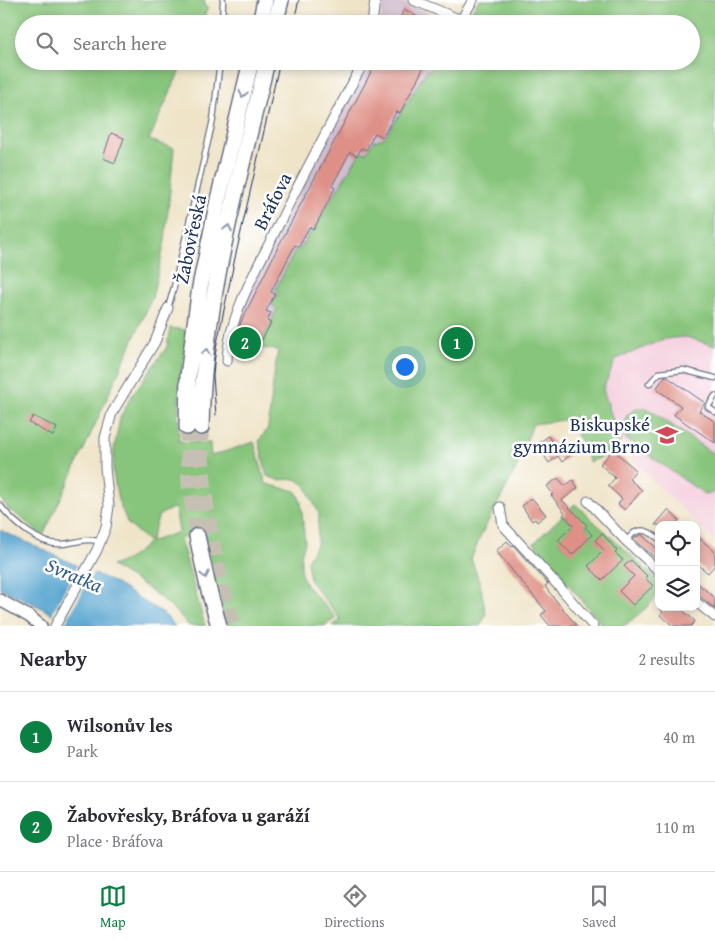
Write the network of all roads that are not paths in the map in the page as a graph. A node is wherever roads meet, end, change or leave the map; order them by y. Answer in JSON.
{"nodes":[{"id":1,"x":223,"y":0,"type":"edge"},
{"id":2,"x":265,"y":0,"type":"edge"},
{"id":3,"x":281,"y":0,"type":"edge"},
{"id":4,"x":375,"y":0,"type":"edge"},
{"id":5,"x":413,"y":0,"type":"edge"},
{"id":6,"x":474,"y":0,"type":"edge"},
{"id":7,"x":222,"y":15,"type":"edge"},
{"id":8,"x":262,"y":15,"type":"edge"},
{"id":9,"x":277,"y":15,"type":"edge"},
{"id":10,"x":373,"y":15,"type":"edge"},
{"id":11,"x":449,"y":15,"type":"edge"},
{"id":12,"x":464,"y":15,"type":"edge"},
{"id":13,"x":219,"y":70,"type":"edge"},
{"id":14,"x":249,"y":70,"type":"edge"},
{"id":15,"x":264,"y":70,"type":"edge"},
{"id":16,"x":359,"y":70,"type":"edge"},
{"id":17,"x":168,"y":308,"type":"joint"},
{"id":18,"x":227,"y":361,"type":"dead end"},
{"id":19,"x":715,"y":378,"type":"edge"},
{"id":20,"x":649,"y":384,"type":"dead end"},
{"id":21,"x":715,"y":396,"type":"edge"},
{"id":22,"x":715,"y":412,"type":"edge"},
{"id":23,"x":588,"y":501,"type":"dead end"},
{"id":24,"x":0,"y":505,"type":"edge"},
{"id":25,"x":500,"y":507,"type":"dead end"},
{"id":26,"x":196,"y":536,"type":"tunnel mouth"},
{"id":27,"x":655,"y":537,"type":"edge"},
{"id":28,"x":101,"y":542,"type":"junction"},
{"id":29,"x":626,"y":542,"type":"junction"},
{"id":30,"x":655,"y":567,"type":"edge"},
{"id":31,"x":0,"y":600,"type":"edge"},
{"id":32,"x":700,"y":605,"type":"edge"},
{"id":33,"x":715,"y":617,"type":"edge"},
{"id":34,"x":217,"y":620,"type":"edge"},
{"id":35,"x":57,"y":623,"type":"edge"},
{"id":36,"x":41,"y":626,"type":"edge"},
{"id":37,"x":593,"y":626,"type":"edge"}],
"edges":[{"from":1,"to":7,"type":"lane"},
{"from":2,"to":8,"type":"highway"},
{"from":3,"to":9,"type":"highway"},
{"from":4,"to":10,"type":"street"},
{"from":5,"to":11,"type":"street"},
{"from":6,"to":12,"type":"street"},
{"from":13,"to":17,"type":"lane"},
{"from":14,"to":15,"type":"highway","name":"Žabovřeská","one_way":true},
{"from":16,"to":18,"type":"street","name":"Bráfova"},
{"from":17,"to":28,"type":"street"},
{"from":19,"to":20,"type":"lane"},
{"from":21,"to":22,"type":"lane"},
{"from":23,"to":29,"type":"street"},
{"from":24,"to":28,"type":"lane"},
{"from":25,"to":37,"type":"street"},
{"from":26,"to":34,"type":"highway","one_way":true},
{"from":27,"to":29,"type":"lane"},
{"from":28,"to":35,"type":"street"},
{"from":29,"to":30,"type":"street"},
{"from":31,"to":36,"type":"street"},
{"from":32,"to":33,"type":"street"}]}
